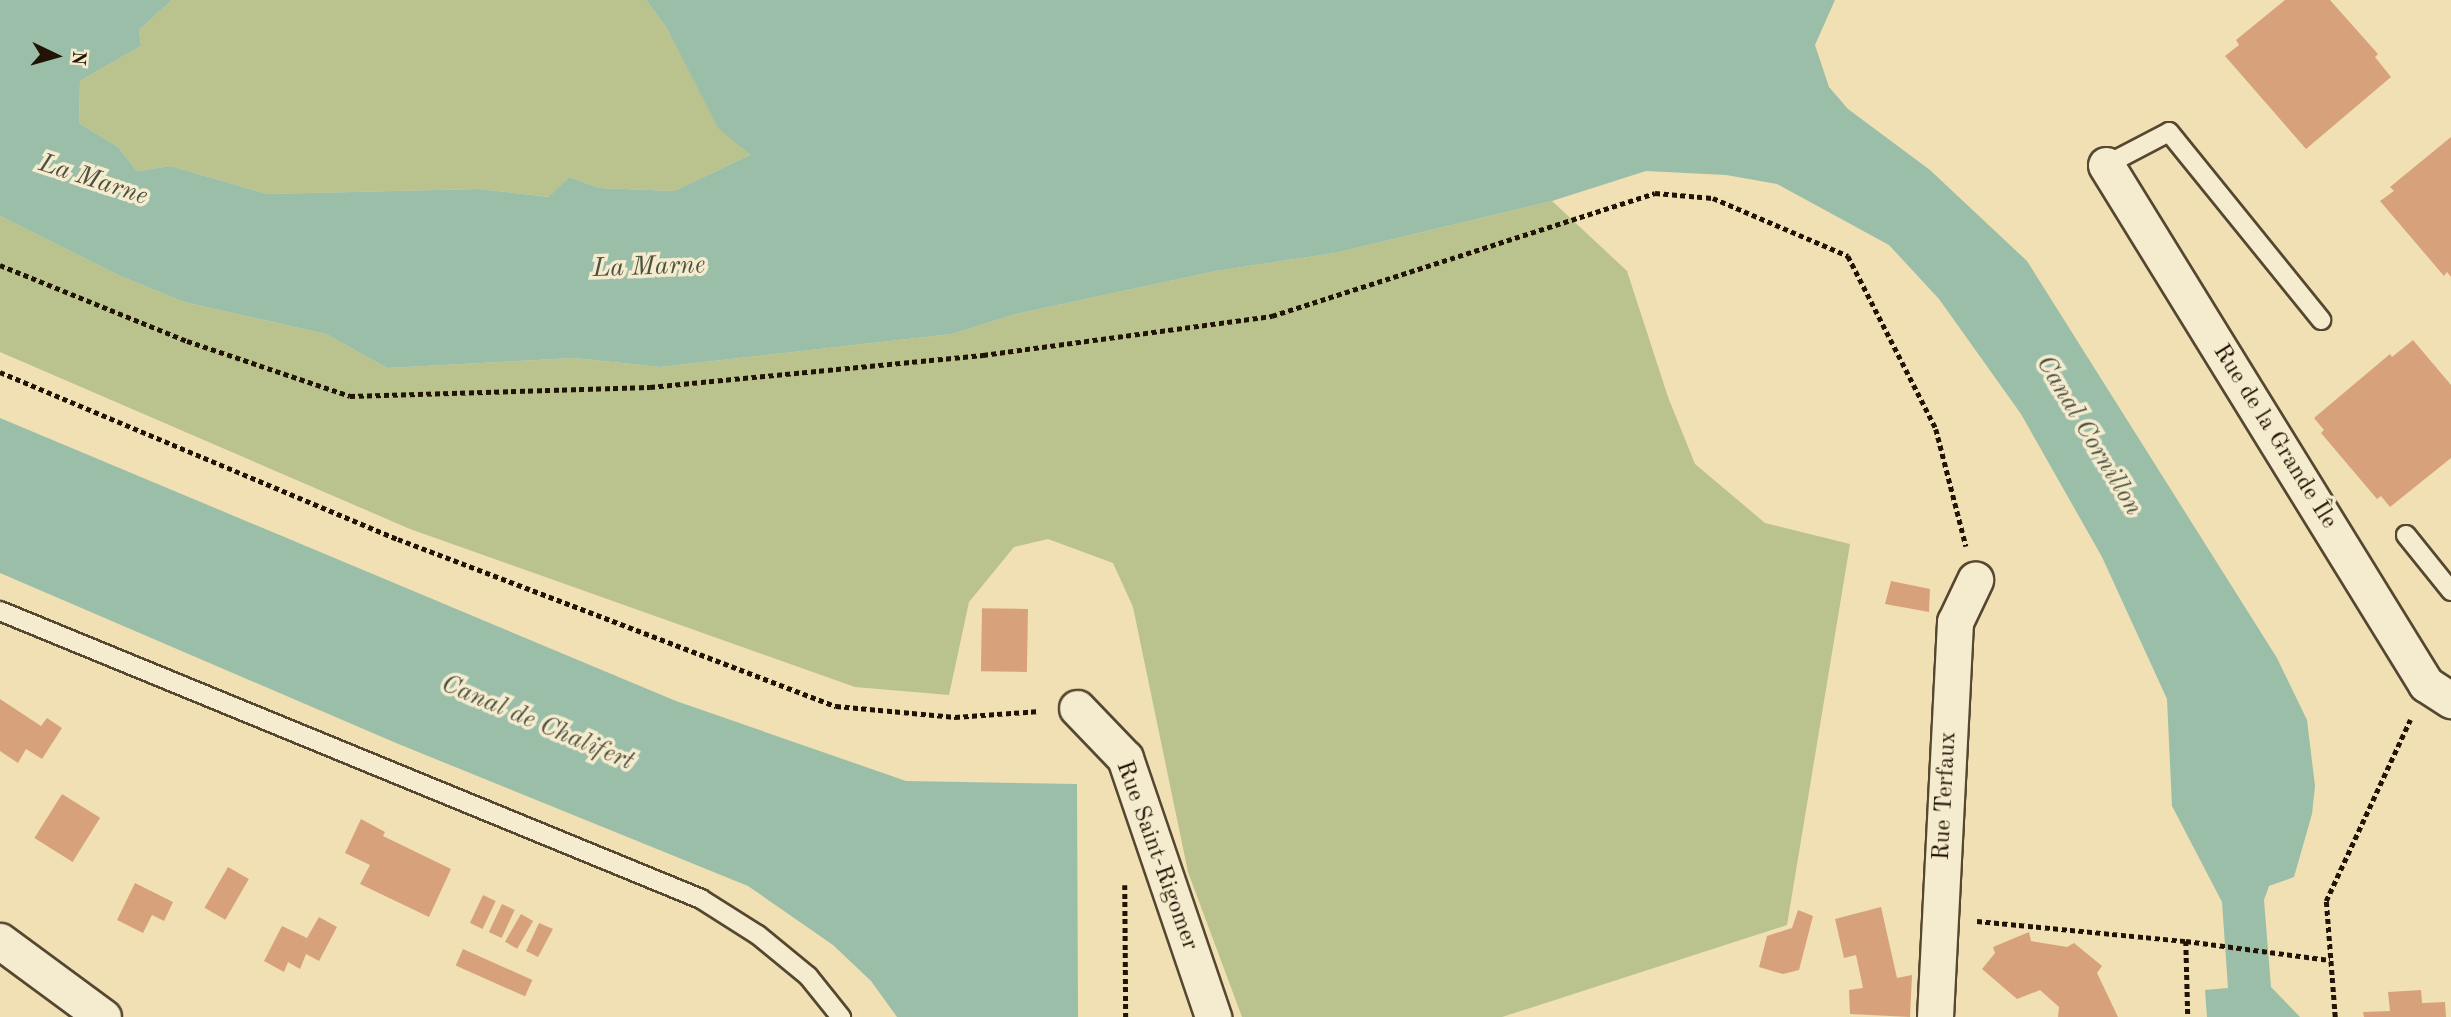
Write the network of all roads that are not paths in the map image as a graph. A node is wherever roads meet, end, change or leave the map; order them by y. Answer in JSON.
{"nodes":[{"id":1,"x":2106,"y":165,"type":"joint"},
{"id":2,"x":2321,"y":320,"type":"dead end"},
{"id":3,"x":2406,"y":535,"type":"dead end"},
{"id":4,"x":1975,"y":580,"type":"road end"},
{"id":5,"x":2451,"y":591,"type":"edge"},
{"id":6,"x":0,"y":611,"type":"edge"},
{"id":7,"x":2439,"y":692,"type":"edge"},
{"id":8,"x":1077,"y":708,"type":"road end"},
{"id":9,"x":0,"y":940,"type":"edge"},
{"id":10,"x":103,"y":1017,"type":"edge"},
{"id":11,"x":841,"y":1017,"type":"edge"},
{"id":12,"x":1213,"y":1017,"type":"edge"},
{"id":13,"x":1935,"y":1017,"type":"edge"}],
"edges":[{"from":1,"to":2,"type":"lane"},
{"from":1,"to":7,"type":"street","name":"Rue de la Grande Île"},
{"from":3,"to":5,"type":"lane"},
{"from":4,"to":13,"type":"street","name":"Rue Terfaux"},
{"from":6,"to":11,"type":"lane"},
{"from":8,"to":12,"type":"street","name":"Rue Saint-Rigomer"},
{"from":9,"to":10,"type":"street"}]}
